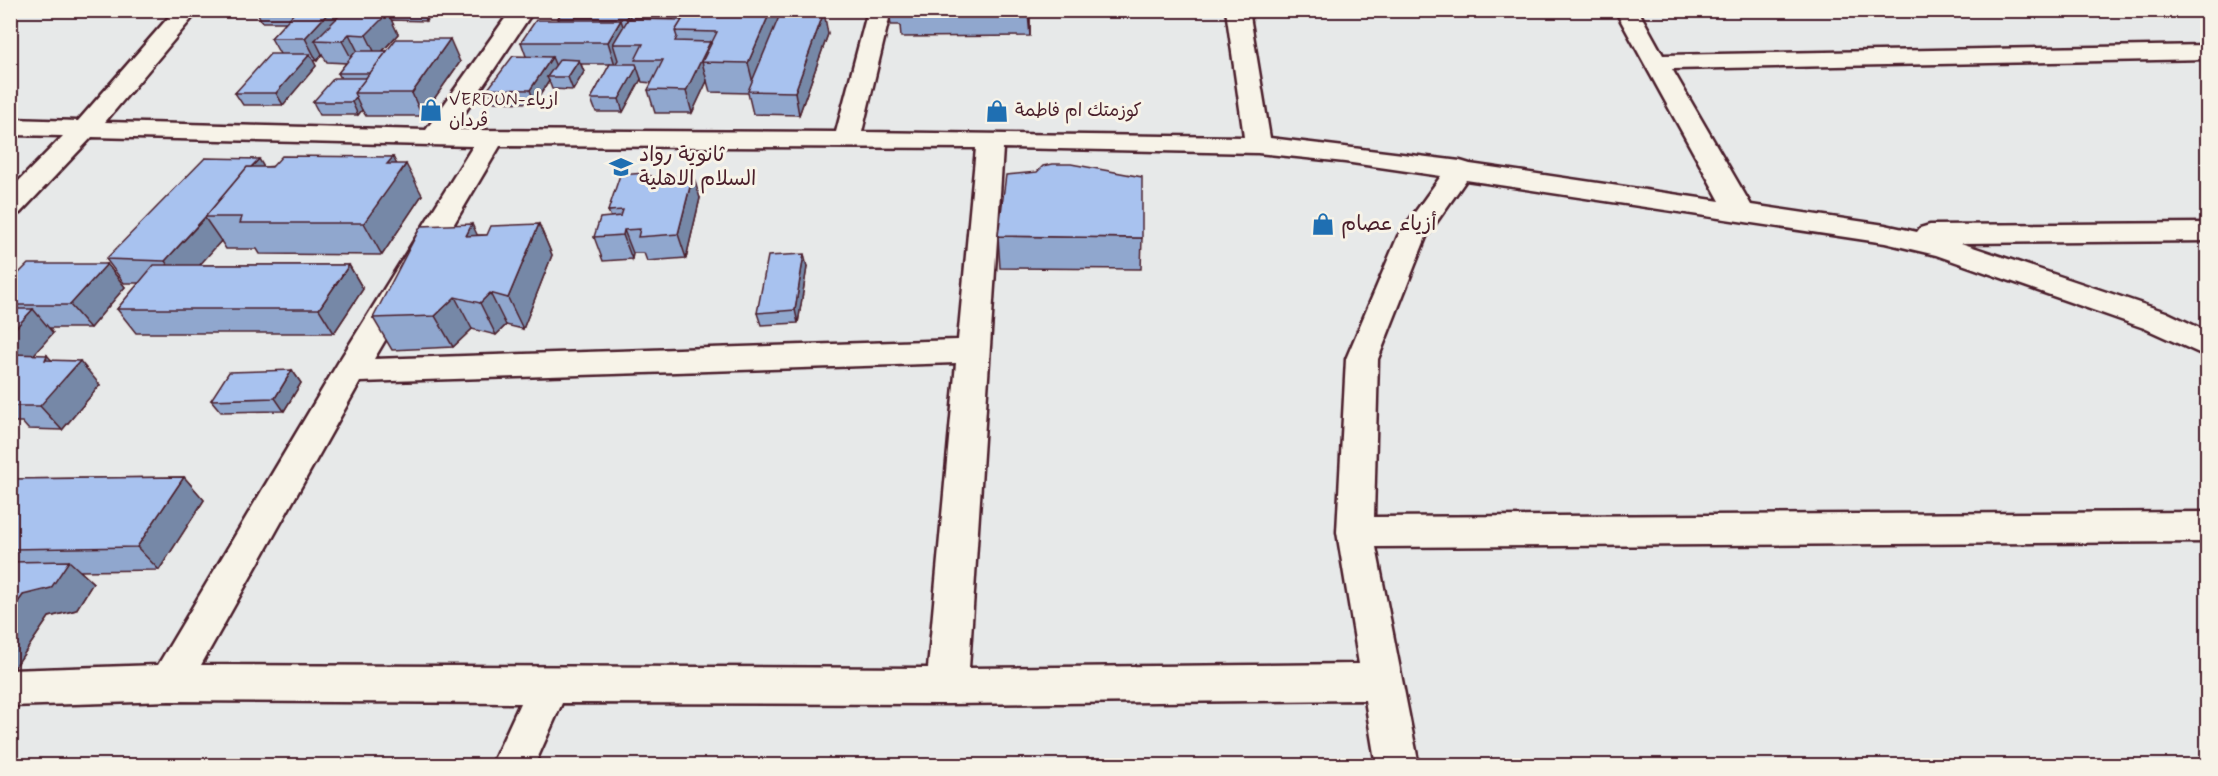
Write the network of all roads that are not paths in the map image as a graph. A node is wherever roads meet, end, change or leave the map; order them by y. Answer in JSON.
{"nodes":[{"id":1,"x":188,"y":10,"type":"edge"},
{"id":2,"x":523,"y":10,"type":"edge"},
{"id":3,"x":880,"y":10,"type":"edge"},
{"id":4,"x":1237,"y":10,"type":"edge"},
{"id":5,"x":1626,"y":10,"type":"edge"},
{"id":6,"x":2208,"y":52,"type":"edge"},
{"id":7,"x":1656,"y":62,"type":"junction"},
{"id":8,"x":10,"y":127,"type":"edge"},
{"id":9,"x":86,"y":128,"type":"junction"},
{"id":10,"x":492,"y":137,"type":"junction"},
{"id":11,"x":434,"y":138,"type":"junction"},
{"id":12,"x":990,"y":140,"type":"junction"},
{"id":13,"x":847,"y":141,"type":"junction"},
{"id":14,"x":1258,"y":145,"type":"junction"},
{"id":15,"x":1460,"y":170,"type":"junction"},
{"id":16,"x":10,"y":207,"type":"edge"},
{"id":17,"x":1742,"y":214,"type":"junction"},
{"id":18,"x":2208,"y":232,"type":"edge"},
{"id":19,"x":1885,"y":234,"type":"junction"},
{"id":20,"x":2208,"y":346,"type":"edge"},
{"id":21,"x":974,"y":351,"type":"junction"},
{"id":22,"x":350,"y":371,"type":"junction"},
{"id":23,"x":2208,"y":527,"type":"edge"},
{"id":24,"x":1356,"y":532,"type":"junction"},
{"id":25,"x":1382,"y":682,"type":"junction"},
{"id":26,"x":169,"y":683,"type":"junction"},
{"id":27,"x":549,"y":685,"type":"junction"},
{"id":28,"x":947,"y":686,"type":"junction"},
{"id":29,"x":10,"y":688,"type":"edge"},
{"id":30,"x":512,"y":765,"type":"edge"},
{"id":31,"x":1398,"y":765,"type":"edge"}],
"edges":[{"from":1,"to":9,"type":"street"},
{"from":2,"to":11,"type":"street"},
{"from":3,"to":13,"type":"street"},
{"from":4,"to":14,"type":"street"},
{"from":5,"to":7,"type":"street"},
{"from":6,"to":7,"type":"street"},
{"from":7,"to":17,"type":"street"},
{"from":8,"to":9,"type":"street"},
{"from":9,"to":11,"type":"street"},
{"from":9,"to":16,"type":"street"},
{"from":10,"to":11,"type":"street"},
{"from":10,"to":13,"type":"street"},
{"from":10,"to":22,"type":"street"},
{"from":12,"to":13,"type":"street"},
{"from":12,"to":14,"type":"street"},
{"from":12,"to":21,"type":"street"},
{"from":14,"to":15,"type":"street"},
{"from":15,"to":17,"type":"street"},
{"from":15,"to":24,"type":"street"},
{"from":17,"to":19,"type":"street"},
{"from":18,"to":19,"type":"street"},
{"from":19,"to":20,"type":"street"},
{"from":21,"to":22,"type":"street"},
{"from":21,"to":28,"type":"street"},
{"from":22,"to":26,"type":"street"},
{"from":23,"to":24,"type":"street"},
{"from":24,"to":25,"type":"street"},
{"from":25,"to":28,"type":"street"},
{"from":25,"to":31,"type":"street"},
{"from":26,"to":27,"type":"street"},
{"from":26,"to":29,"type":"street"},
{"from":27,"to":28,"type":"street"},
{"from":27,"to":30,"type":"street"}]}
